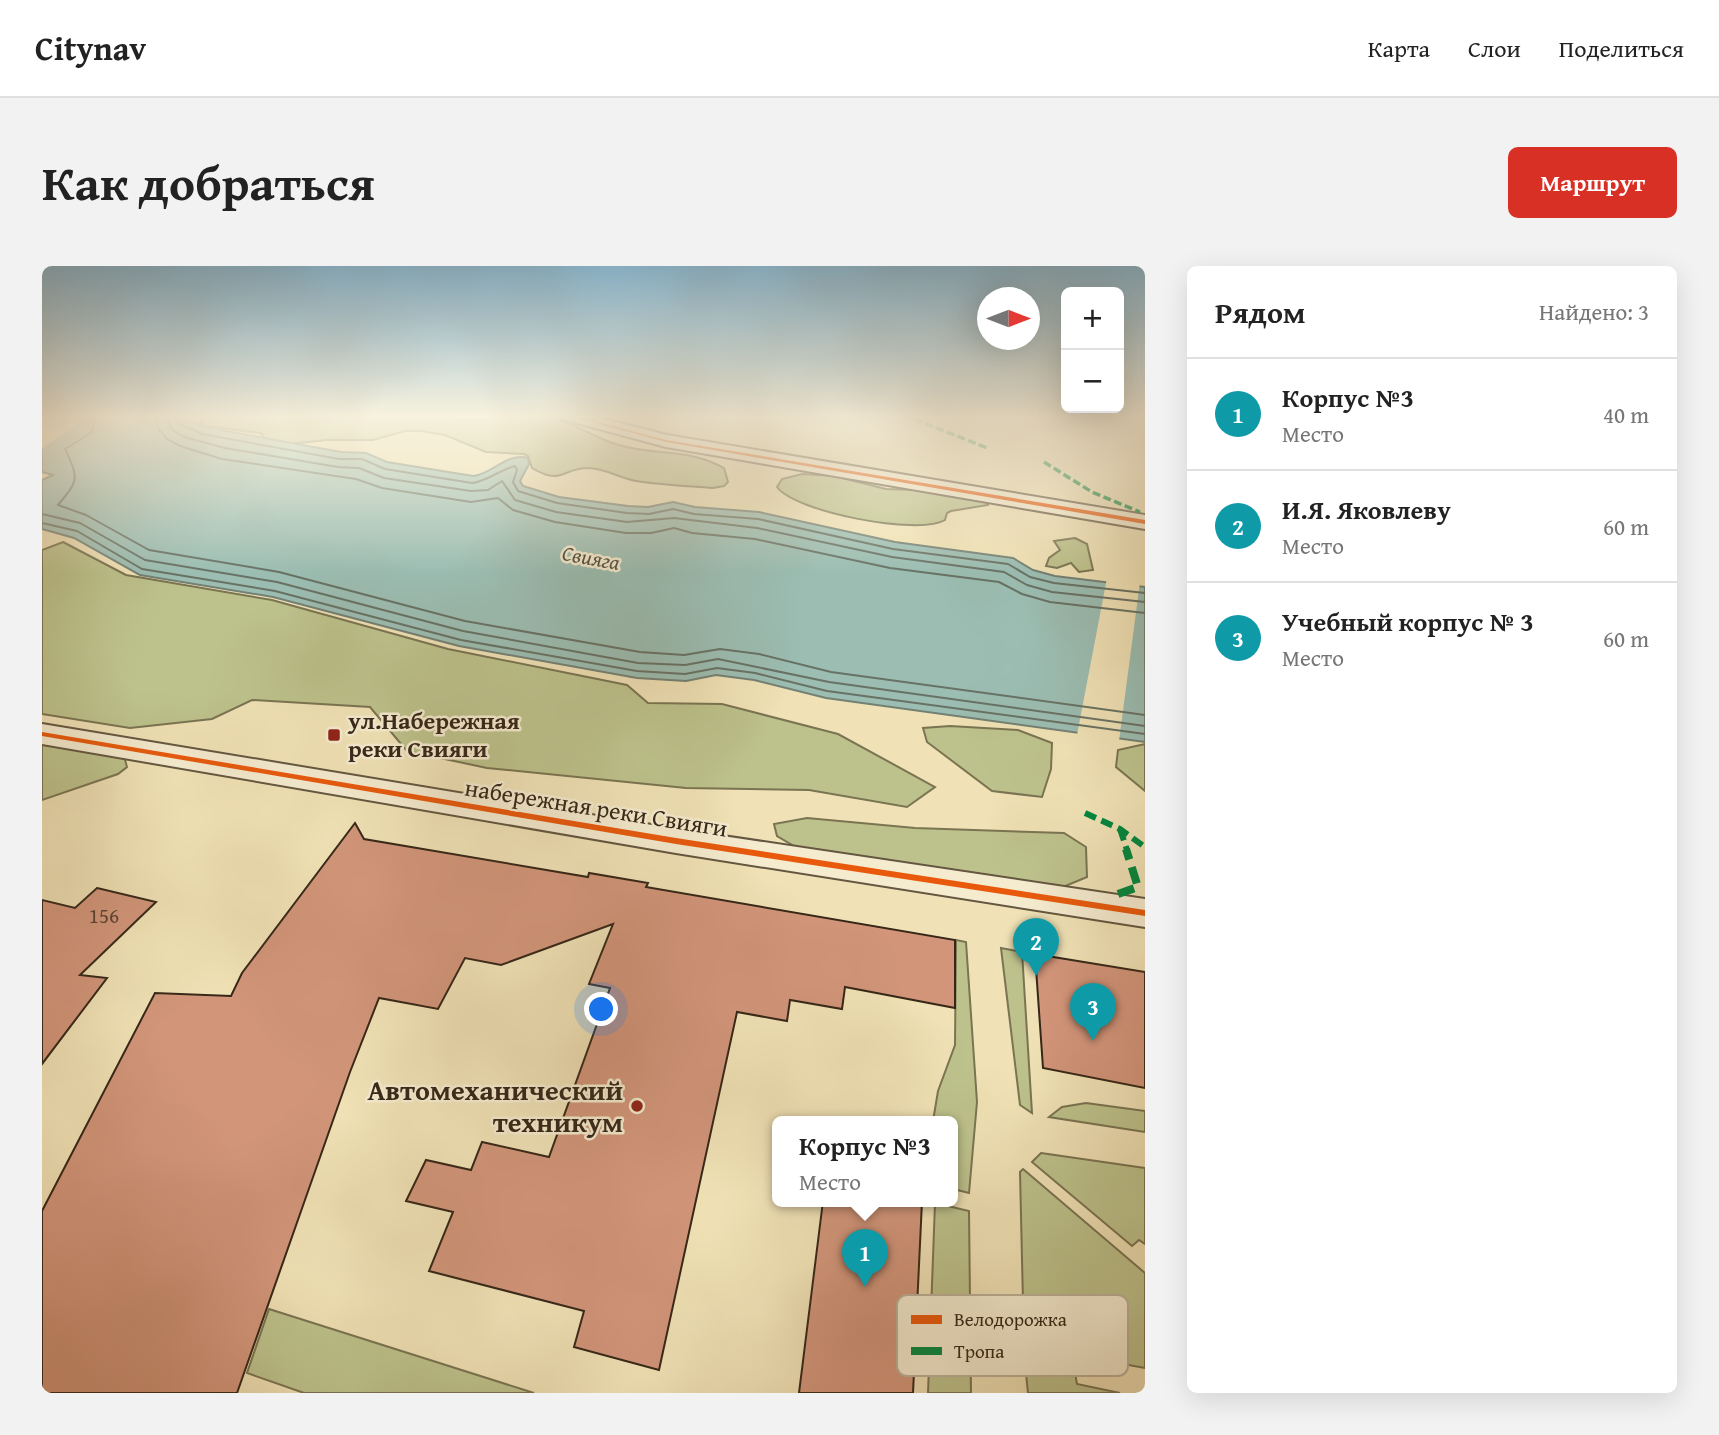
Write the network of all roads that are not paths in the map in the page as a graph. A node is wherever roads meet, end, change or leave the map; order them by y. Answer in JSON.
{"nodes":[{"id":1,"x":856,"y":468,"type":"edge"},
{"id":2,"x":1145,"y":522,"type":"edge"},
{"id":3,"x":42,"y":734,"type":"edge"},
{"id":4,"x":1145,"y":913,"type":"edge"}],
"edges":[{"from":1,"to":2,"type":"street"},
{"from":3,"to":4,"type":"street","name":"набережная реки Свияги"}]}
